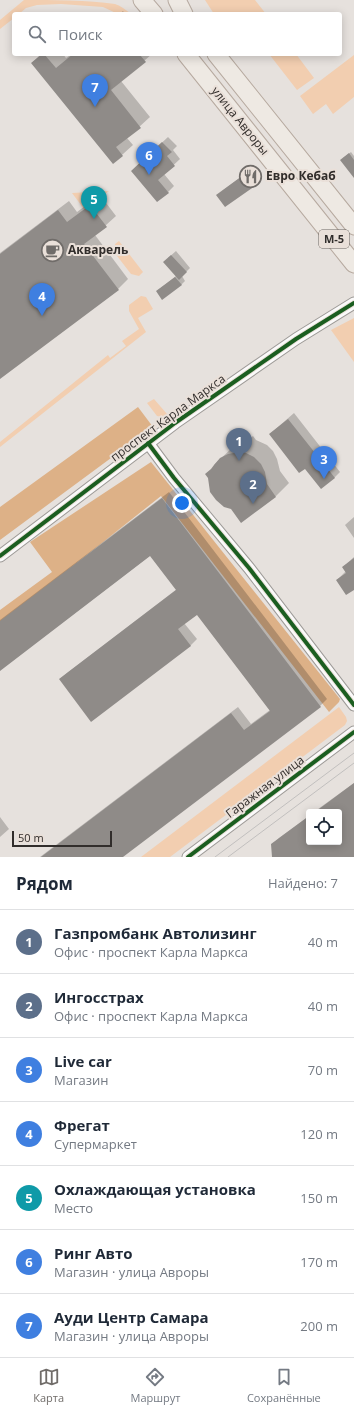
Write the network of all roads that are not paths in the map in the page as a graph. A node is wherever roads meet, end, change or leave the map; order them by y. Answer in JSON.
{"nodes":[{"id":1,"x":142,"y":0,"type":"edge"},
{"id":2,"x":177,"y":0,"type":"edge"},
{"id":3,"x":152,"y":12,"type":"edge"},
{"id":4,"x":183,"y":12,"type":"edge"},
{"id":5,"x":188,"y":56,"type":"edge"},
{"id":6,"x":218,"y":56,"type":"edge"},
{"id":7,"x":354,"y":226,"type":"edge"},
{"id":8,"x":354,"y":264,"type":"edge"},
{"id":9,"x":354,"y":303,"type":"edge"},
{"id":10,"x":148,"y":443,"type":"junction"},
{"id":11,"x":0,"y":556,"type":"edge"},
{"id":12,"x":354,"y":705,"type":"edge"},
{"id":13,"x":354,"y":732,"type":"edge"},
{"id":14,"x":188,"y":857,"type":"edge"}],
"edges":[{"from":1,"to":3,"type":"main road"},
{"from":2,"to":4,"type":"main road"},
{"from":5,"to":8,"type":"main road","name":"улица Авроры","number":"М-5"},
{"from":6,"to":7,"type":"main road","name":"улица Авроры","number":"М-5"},
{"from":9,"to":10,"type":"street","name":"проспект Карла Маркса"},
{"from":10,"to":11,"type":"street","name":"проспект Карла Маркса"},
{"from":10,"to":12,"type":"street"},
{"from":13,"to":14,"type":"street","name":"Гаражная улица"}]}
